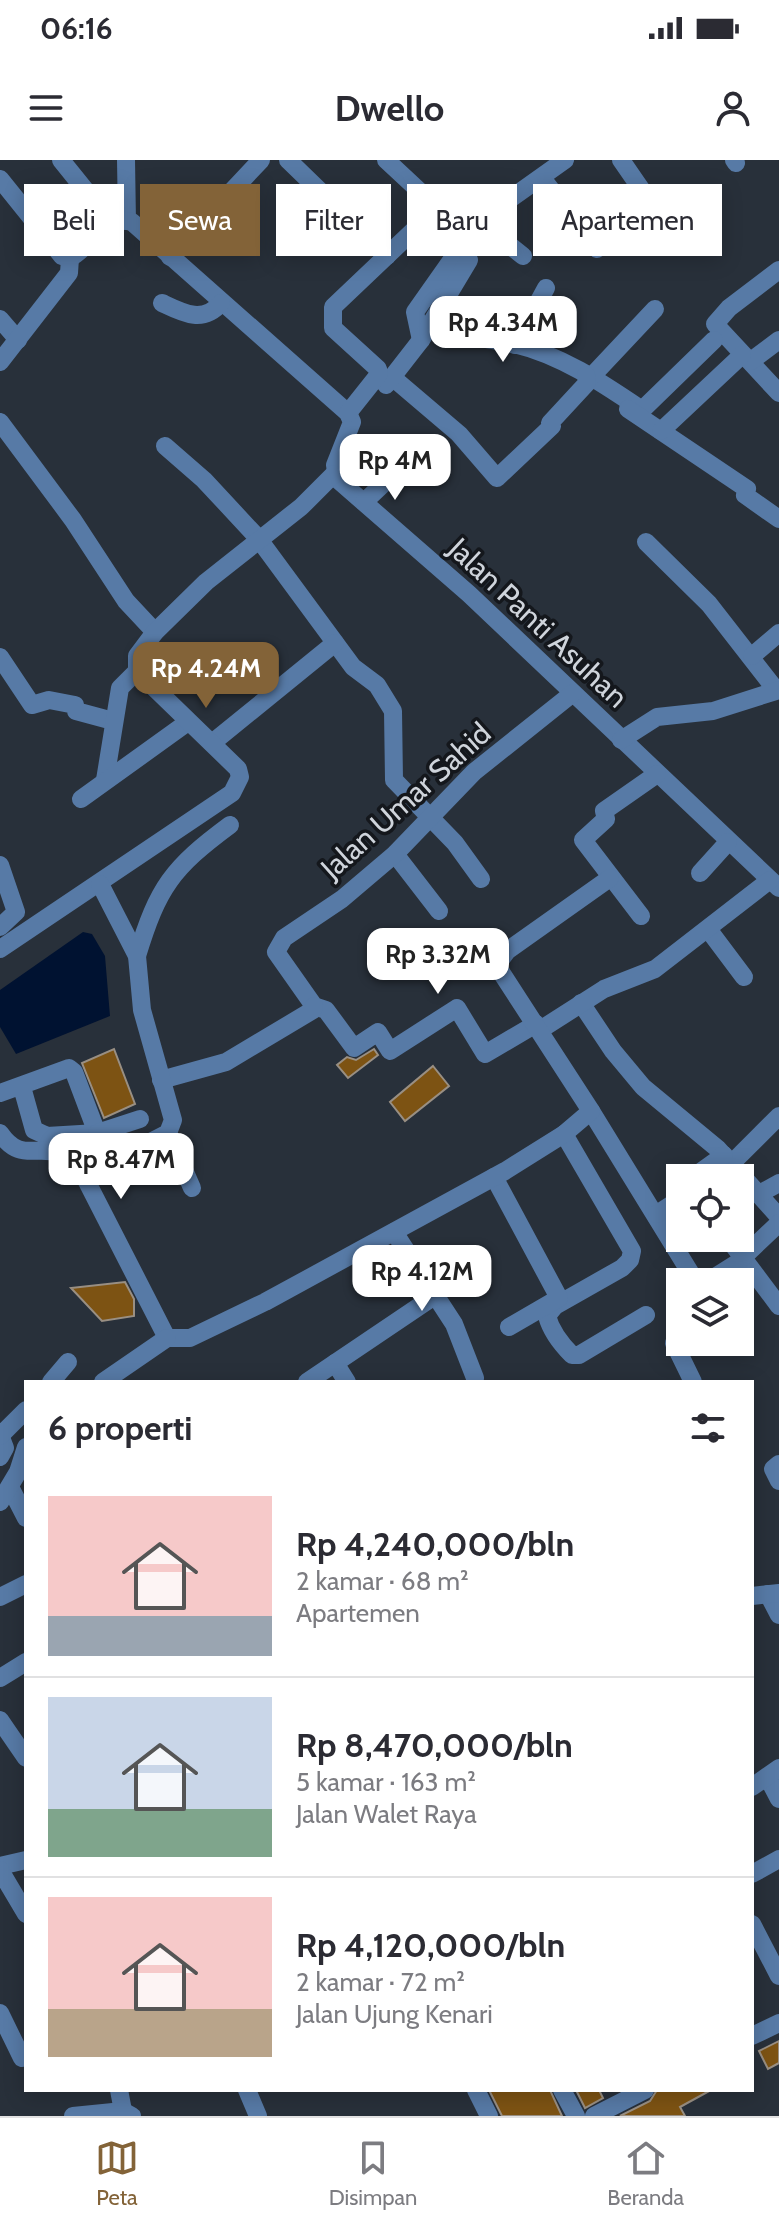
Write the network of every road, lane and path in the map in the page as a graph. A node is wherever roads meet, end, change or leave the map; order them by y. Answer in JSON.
{"nodes":[{"id":1,"x":61,"y":160,"type":"edge"},
{"id":2,"x":126,"y":160,"type":"edge"},
{"id":3,"x":261,"y":160,"type":"edge"},
{"id":4,"x":288,"y":160,"type":"edge"},
{"id":5,"x":386,"y":160,"type":"edge"},
{"id":6,"x":565,"y":160,"type":"edge"},
{"id":7,"x":621,"y":160,"type":"edge"},
{"id":8,"x":542,"y":178,"type":"junction"},
{"id":9,"x":0,"y":179,"type":"edge"},
{"id":10,"x":83,"y":184,"type":"edge"},
{"id":11,"x":123,"y":184,"type":"edge"},
{"id":12,"x":313,"y":184,"type":"edge"},
{"id":13,"x":547,"y":184,"type":"edge"},
{"id":14,"x":638,"y":184,"type":"edge"},
{"id":15,"x":517,"y":195,"type":"edge"},
{"id":16,"x":124,"y":225,"type":"edge"},
{"id":17,"x":517,"y":251,"type":"edge"},
{"id":18,"x":391,"y":252,"type":"edge"},
{"id":19,"x":73,"y":256,"type":"edge"},
{"id":20,"x":387,"y":256,"type":"edge"},
{"id":21,"x":454,"y":256,"type":"edge"},
{"id":22,"x":523,"y":256,"type":"dead end"},
{"id":23,"x":170,"y":257,"type":"junction"},
{"id":24,"x":70,"y":258,"type":"junction"},
{"id":25,"x":469,"y":260,"type":"dead end"},
{"id":26,"x":779,"y":270,"type":"edge"},
{"id":27,"x":546,"y":288,"type":"dead end"},
{"id":28,"x":162,"y":303,"type":"dead end"},
{"id":29,"x":221,"y":303,"type":"junction"},
{"id":30,"x":655,"y":309,"type":"dead end"},
{"id":31,"x":0,"y":319,"type":"edge"},
{"id":32,"x":424,"y":335,"type":"junction"},
{"id":33,"x":18,"y":340,"type":"junction"},
{"id":34,"x":714,"y":340,"type":"dead end"},
{"id":35,"x":779,"y":340,"type":"edge"},
{"id":36,"x":515,"y":345,"type":"junction"},
{"id":37,"x":746,"y":358,"type":"junction"},
{"id":38,"x":0,"y":362,"type":"edge"},
{"id":39,"x":392,"y":377,"type":"junction"},
{"id":40,"x":589,"y":377,"type":"junction"},
{"id":41,"x":779,"y":393,"type":"edge"},
{"id":42,"x":350,"y":418,"type":"junction"},
{"id":43,"x":0,"y":422,"type":"edge"},
{"id":44,"x":661,"y":431,"type":"junction"},
{"id":45,"x":165,"y":446,"type":"dead end"},
{"id":46,"x":398,"y":470,"type":"dead end"},
{"id":47,"x":334,"y":474,"type":"junction"},
{"id":48,"x":364,"y":502,"type":"junction"},
{"id":49,"x":779,"y":519,"type":"edge"},
{"id":50,"x":258,"y":538,"type":"junction"},
{"id":51,"x":646,"y":542,"type":"dead end"},
{"id":52,"x":155,"y":632,"type":"junction"},
{"id":53,"x":779,"y":633,"type":"edge"},
{"id":54,"x":335,"y":643,"type":"junction"},
{"id":55,"x":752,"y":656,"type":"junction"},
{"id":56,"x":0,"y":657,"type":"edge"},
{"id":57,"x":137,"y":671,"type":"junction"},
{"id":58,"x":778,"y":690,"type":"edge"},
{"id":59,"x":573,"y":693,"type":"junction"},
{"id":60,"x":113,"y":721,"type":"junction"},
{"id":61,"x":188,"y":722,"type":"junction"},
{"id":62,"x":621,"y":740,"type":"junction"},
{"id":63,"x":212,"y":743,"type":"junction"},
{"id":64,"x":657,"y":774,"type":"junction"},
{"id":65,"x":105,"y":780,"type":"junction"},
{"id":66,"x":81,"y":799,"type":"dead end"},
{"id":67,"x":429,"y":818,"type":"junction"},
{"id":68,"x":230,"y":825,"type":"dead end"},
{"id":69,"x":728,"y":842,"type":"junction"},
{"id":70,"x":395,"y":854,"type":"junction"},
{"id":71,"x":0,"y":865,"type":"edge"},
{"id":72,"x":700,"y":873,"type":"dead end"},
{"id":73,"x":610,"y":878,"type":"junction"},
{"id":74,"x":481,"y":879,"type":"dead end"},
{"id":75,"x":100,"y":884,"type":"junction"},
{"id":76,"x":774,"y":884,"type":"edge"},
{"id":77,"x":439,"y":911,"type":"dead end"},
{"id":78,"x":641,"y":916,"type":"dead end"},
{"id":79,"x":0,"y":927,"type":"edge"},
{"id":80,"x":708,"y":929,"type":"junction"},
{"id":81,"x":0,"y":949,"type":"edge"},
{"id":82,"x":137,"y":956,"type":"junction"},
{"id":83,"x":744,"y":977,"type":"dead end"},
{"id":84,"x":581,"y":1003,"type":"junction"},
{"id":85,"x":314,"y":1006,"type":"junction"},
{"id":86,"x":538,"y":1027,"type":"junction"},
{"id":87,"x":161,"y":1080,"type":"junction"},
{"id":88,"x":22,"y":1087,"type":"junction"},
{"id":89,"x":0,"y":1093,"type":"edge"},
{"id":90,"x":591,"y":1111,"type":"junction"},
{"id":91,"x":779,"y":1116,"type":"edge"},
{"id":92,"x":140,"y":1119,"type":"dead end"},
{"id":93,"x":0,"y":1133,"type":"edge"},
{"id":94,"x":97,"y":1133,"type":"junction"},
{"id":95,"x":168,"y":1133,"type":"junction"},
{"id":96,"x":564,"y":1134,"type":"junction"},
{"id":97,"x":57,"y":1144,"type":"junction"},
{"id":98,"x":728,"y":1159,"type":"junction"},
{"id":99,"x":719,"y":1164,"type":"edge"},
{"id":100,"x":499,"y":1174,"type":"junction"},
{"id":101,"x":84,"y":1176,"type":"junction"},
{"id":102,"x":779,"y":1183,"type":"edge"},
{"id":103,"x":192,"y":1188,"type":"dead end"},
{"id":104,"x":761,"y":1193,"type":"junction"},
{"id":105,"x":666,"y":1208,"type":"edge"},
{"id":106,"x":657,"y":1214,"type":"junction"},
{"id":107,"x":779,"y":1220,"type":"edge"},
{"id":108,"x":394,"y":1232,"type":"junction"},
{"id":109,"x":739,"y":1252,"type":"edge"},
{"id":110,"x":742,"y":1256,"type":"junction"},
{"id":111,"x":688,"y":1268,"type":"edge"},
{"id":112,"x":726,"y":1268,"type":"edge"},
{"id":113,"x":436,"y":1295,"type":"junction"},
{"id":114,"x":573,"y":1295,"type":"junction"},
{"id":115,"x":779,"y":1306,"type":"edge"},
{"id":116,"x":646,"y":1315,"type":"dead end"},
{"id":117,"x":509,"y":1327,"type":"dead end"},
{"id":118,"x":167,"y":1338,"type":"junction"},
{"id":119,"x":680,"y":1356,"type":"edge"},
{"id":120,"x":68,"y":1362,"type":"dead end"},
{"id":121,"x":335,"y":1363,"type":"junction"},
{"id":122,"x":475,"y":1378,"type":"dead end"},
{"id":123,"x":115,"y":1379,"type":"edge"},
{"id":124,"x":53,"y":1380,"type":"edge"},
{"id":125,"x":310,"y":1380,"type":"edge"},
{"id":126,"x":346,"y":1380,"type":"edge"},
{"id":127,"x":692,"y":1380,"type":"edge"},
{"id":128,"x":24,"y":1415,"type":"edge"},
{"id":129,"x":10,"y":1447,"type":"edge"},
{"id":130,"x":779,"y":1464,"type":"edge"},
{"id":131,"x":779,"y":1481,"type":"edge"},
{"id":132,"x":5,"y":1495,"type":"edge"},
{"id":133,"x":24,"y":1516,"type":"edge"},
{"id":134,"x":24,"y":1585,"type":"edge"},
{"id":135,"x":766,"y":1594,"type":"edge"},
{"id":136,"x":0,"y":1597,"type":"edge"},
{"id":137,"x":779,"y":1615,"type":"edge"},
{"id":138,"x":24,"y":1663,"type":"edge"},
{"id":139,"x":0,"y":1678,"type":"edge"},
{"id":140,"x":0,"y":1720,"type":"edge"},
{"id":141,"x":24,"y":1755,"type":"edge"},
{"id":142,"x":766,"y":1778,"type":"edge"},
{"id":143,"x":779,"y":1799,"type":"edge"},
{"id":144,"x":779,"y":1859,"type":"edge"},
{"id":145,"x":24,"y":1861,"type":"edge"},
{"id":146,"x":0,"y":1868,"type":"edge"},
{"id":147,"x":754,"y":1873,"type":"edge"},
{"id":148,"x":24,"y":1910,"type":"edge"},
{"id":149,"x":754,"y":1928,"type":"edge"},
{"id":150,"x":779,"y":1976,"type":"edge"},
{"id":151,"x":0,"y":2013,"type":"edge"},
{"id":152,"x":779,"y":2023,"type":"edge"},
{"id":153,"x":754,"y":2035,"type":"edge"},
{"id":154,"x":22,"y":2058,"type":"dead end"},
{"id":155,"x":120,"y":2092,"type":"edge"},
{"id":156,"x":248,"y":2092,"type":"edge"},
{"id":157,"x":477,"y":2092,"type":"edge"},
{"id":158,"x":563,"y":2092,"type":"edge"},
{"id":159,"x":641,"y":2092,"type":"edge"},
{"id":160,"x":127,"y":2114,"type":"edge"},
{"id":161,"x":597,"y":2115,"type":"edge"},
{"id":162,"x":73,"y":2116,"type":"edge"},
{"id":163,"x":258,"y":2116,"type":"edge"},
{"id":164,"x":489,"y":2116,"type":"edge"},
{"id":165,"x":576,"y":2116,"type":"edge"}],
"edges":[{"from":1,"to":10,"type":"street"},
{"from":2,"to":11,"type":"street"},
{"from":3,"to":23,"type":"street"},
{"from":4,"to":12,"type":"street"},
{"from":5,"to":18,"type":"street"},
{"from":6,"to":8,"type":"street"},
{"from":7,"to":14,"type":"street"},
{"from":8,"to":13,"type":"street"},
{"from":8,"to":15,"type":"street"},
{"from":9,"to":24,"type":"street"},
{"from":16,"to":23,"type":"street"},
{"from":17,"to":22,"type":"street"},
{"from":19,"to":24,"type":"street"},
{"from":20,"to":42,"type":"street"},
{"from":21,"to":32,"type":"street"},
{"from":23,"to":29,"type":"street"},
{"from":24,"to":33,"type":"street"},
{"from":25,"to":32,"type":"street"},
{"from":26,"to":37,"type":"street"},
{"from":27,"to":36,"type":"street"},
{"from":28,"to":29,"type":"street"},
{"from":29,"to":42,"type":"street"},
{"from":30,"to":40,"type":"street"},
{"from":31,"to":33,"type":"street"},
{"from":32,"to":36,"type":"street"},
{"from":32,"to":39,"type":"street"},
{"from":33,"to":38,"type":"street"},
{"from":34,"to":40,"type":"street"},
{"from":35,"to":37,"type":"street"},
{"from":36,"to":40,"type":"street"},
{"from":37,"to":41,"type":"street"},
{"from":37,"to":44,"type":"street"},
{"from":39,"to":40,"type":"street"},
{"from":39,"to":42,"type":"street"},
{"from":40,"to":44,"type":"street"},
{"from":42,"to":47,"type":"street"},
{"from":43,"to":52,"type":"street"},
{"from":44,"to":49,"type":"street"},
{"from":45,"to":50,"type":"street"},
{"from":46,"to":48,"type":"street"},
{"from":47,"to":48,"type":"street","name":"Jalan Panti Asuhan"},
{"from":47,"to":50,"type":"street"},
{"from":48,"to":59,"type":"street","name":"Jalan Panti Asuhan"},
{"from":50,"to":52,"type":"street"},
{"from":50,"to":54,"type":"street"},
{"from":51,"to":55,"type":"street"},
{"from":52,"to":57,"type":"street"},
{"from":53,"to":55,"type":"street"},
{"from":54,"to":63,"type":"street"},
{"from":54,"to":67,"type":"street"},
{"from":55,"to":58,"type":"street"},
{"from":56,"to":60,"type":"street"},
{"from":57,"to":60,"type":"street"},
{"from":57,"to":61,"type":"street"},
{"from":58,"to":62,"type":"street"},
{"from":59,"to":62,"type":"street","name":"Jalan Panti Asuhan"},
{"from":59,"to":67,"type":"street","name":"Jalan Umar Sahid"},
{"from":60,"to":65,"type":"street"},
{"from":61,"to":63,"type":"street"},
{"from":61,"to":65,"type":"street"},
{"from":62,"to":64,"type":"street","name":"Jalan Panti Asuhan"},
{"from":63,"to":75,"type":"street"},
{"from":64,"to":69,"type":"street","name":"Jalan Panti Asuhan"},
{"from":64,"to":73,"type":"street"},
{"from":65,"to":66,"type":"street"},
{"from":67,"to":70,"type":"street","name":"Jalan Umar Sahid"},
{"from":67,"to":74,"type":"street"},
{"from":68,"to":82,"type":"street"},
{"from":69,"to":72,"type":"street"},
{"from":69,"to":76,"type":"street","name":"Jalan Panti Asuhan"},
{"from":70,"to":77,"type":"street"},
{"from":70,"to":85,"type":"street","name":"Jalan Umar Sahid"},
{"from":71,"to":79,"type":"street"},
{"from":73,"to":78,"type":"street"},
{"from":73,"to":86,"type":"street"},
{"from":75,"to":81,"type":"street"},
{"from":75,"to":82,"type":"street"},
{"from":76,"to":80,"type":"street"},
{"from":80,"to":83,"type":"street"},
{"from":80,"to":84,"type":"street"},
{"from":82,"to":87,"type":"street"},
{"from":84,"to":86,"type":"street"},
{"from":84,"to":98,"type":"street"},
{"from":85,"to":86,"type":"street"},
{"from":85,"to":87,"type":"street"},
{"from":86,"to":90,"type":"street"},
{"from":87,"to":95,"type":"street"},
{"from":88,"to":89,"type":"street"},
{"from":88,"to":94,"type":"street"},
{"from":88,"to":97,"type":"street"},
{"from":90,"to":96,"type":"street"},
{"from":90,"to":106,"type":"street"},
{"from":91,"to":98,"type":"street"},
{"from":92,"to":94,"type":"street"},
{"from":93,"to":97,"type":"street"},
{"from":94,"to":97,"type":"street"},
{"from":95,"to":101,"type":"street"},
{"from":95,"to":103,"type":"street"},
{"from":96,"to":100,"type":"street"},
{"from":96,"to":114,"type":"street"},
{"from":97,"to":101,"type":"street"},
{"from":98,"to":99,"type":"street"},
{"from":98,"to":104,"type":"street"},
{"from":100,"to":108,"type":"street"},
{"from":100,"to":114,"type":"street"},
{"from":100,"to":117,"type":"street"},
{"from":101,"to":118,"type":"street"},
{"from":102,"to":104,"type":"street"},
{"from":104,"to":107,"type":"street"},
{"from":105,"to":106,"type":"street"},
{"from":106,"to":111,"type":"street"},
{"from":107,"to":110,"type":"street"},
{"from":108,"to":113,"type":"street"},
{"from":108,"to":118,"type":"street"},
{"from":109,"to":110,"type":"street"},
{"from":110,"to":112,"type":"street"},
{"from":110,"to":115,"type":"street"},
{"from":113,"to":121,"type":"street"},
{"from":113,"to":122,"type":"street"},
{"from":114,"to":116,"type":"street"},
{"from":118,"to":123,"type":"street"},
{"from":119,"to":127,"type":"street"},
{"from":120,"to":124,"type":"street"},
{"from":121,"to":125,"type":"street"},
{"from":121,"to":126,"type":"street"},
{"from":128,"to":129,"type":"street"},
{"from":129,"to":132,"type":"street"},
{"from":130,"to":131,"type":"street"},
{"from":132,"to":133,"type":"street"},
{"from":134,"to":136,"type":"street"},
{"from":135,"to":137,"type":"street"},
{"from":138,"to":139,"type":"street"},
{"from":140,"to":141,"type":"street"},
{"from":142,"to":143,"type":"street"},
{"from":144,"to":147,"type":"street"},
{"from":145,"to":146,"type":"street"},
{"from":146,"to":148,"type":"street"},
{"from":149,"to":150,"type":"street"},
{"from":151,"to":154,"type":"street"},
{"from":152,"to":153,"type":"street"},
{"from":155,"to":160,"type":"street"},
{"from":156,"to":163,"type":"street"},
{"from":157,"to":164,"type":"street"},
{"from":158,"to":165,"type":"street"},
{"from":159,"to":161,"type":"street"},
{"from":160,"to":162,"type":"street"}]}
